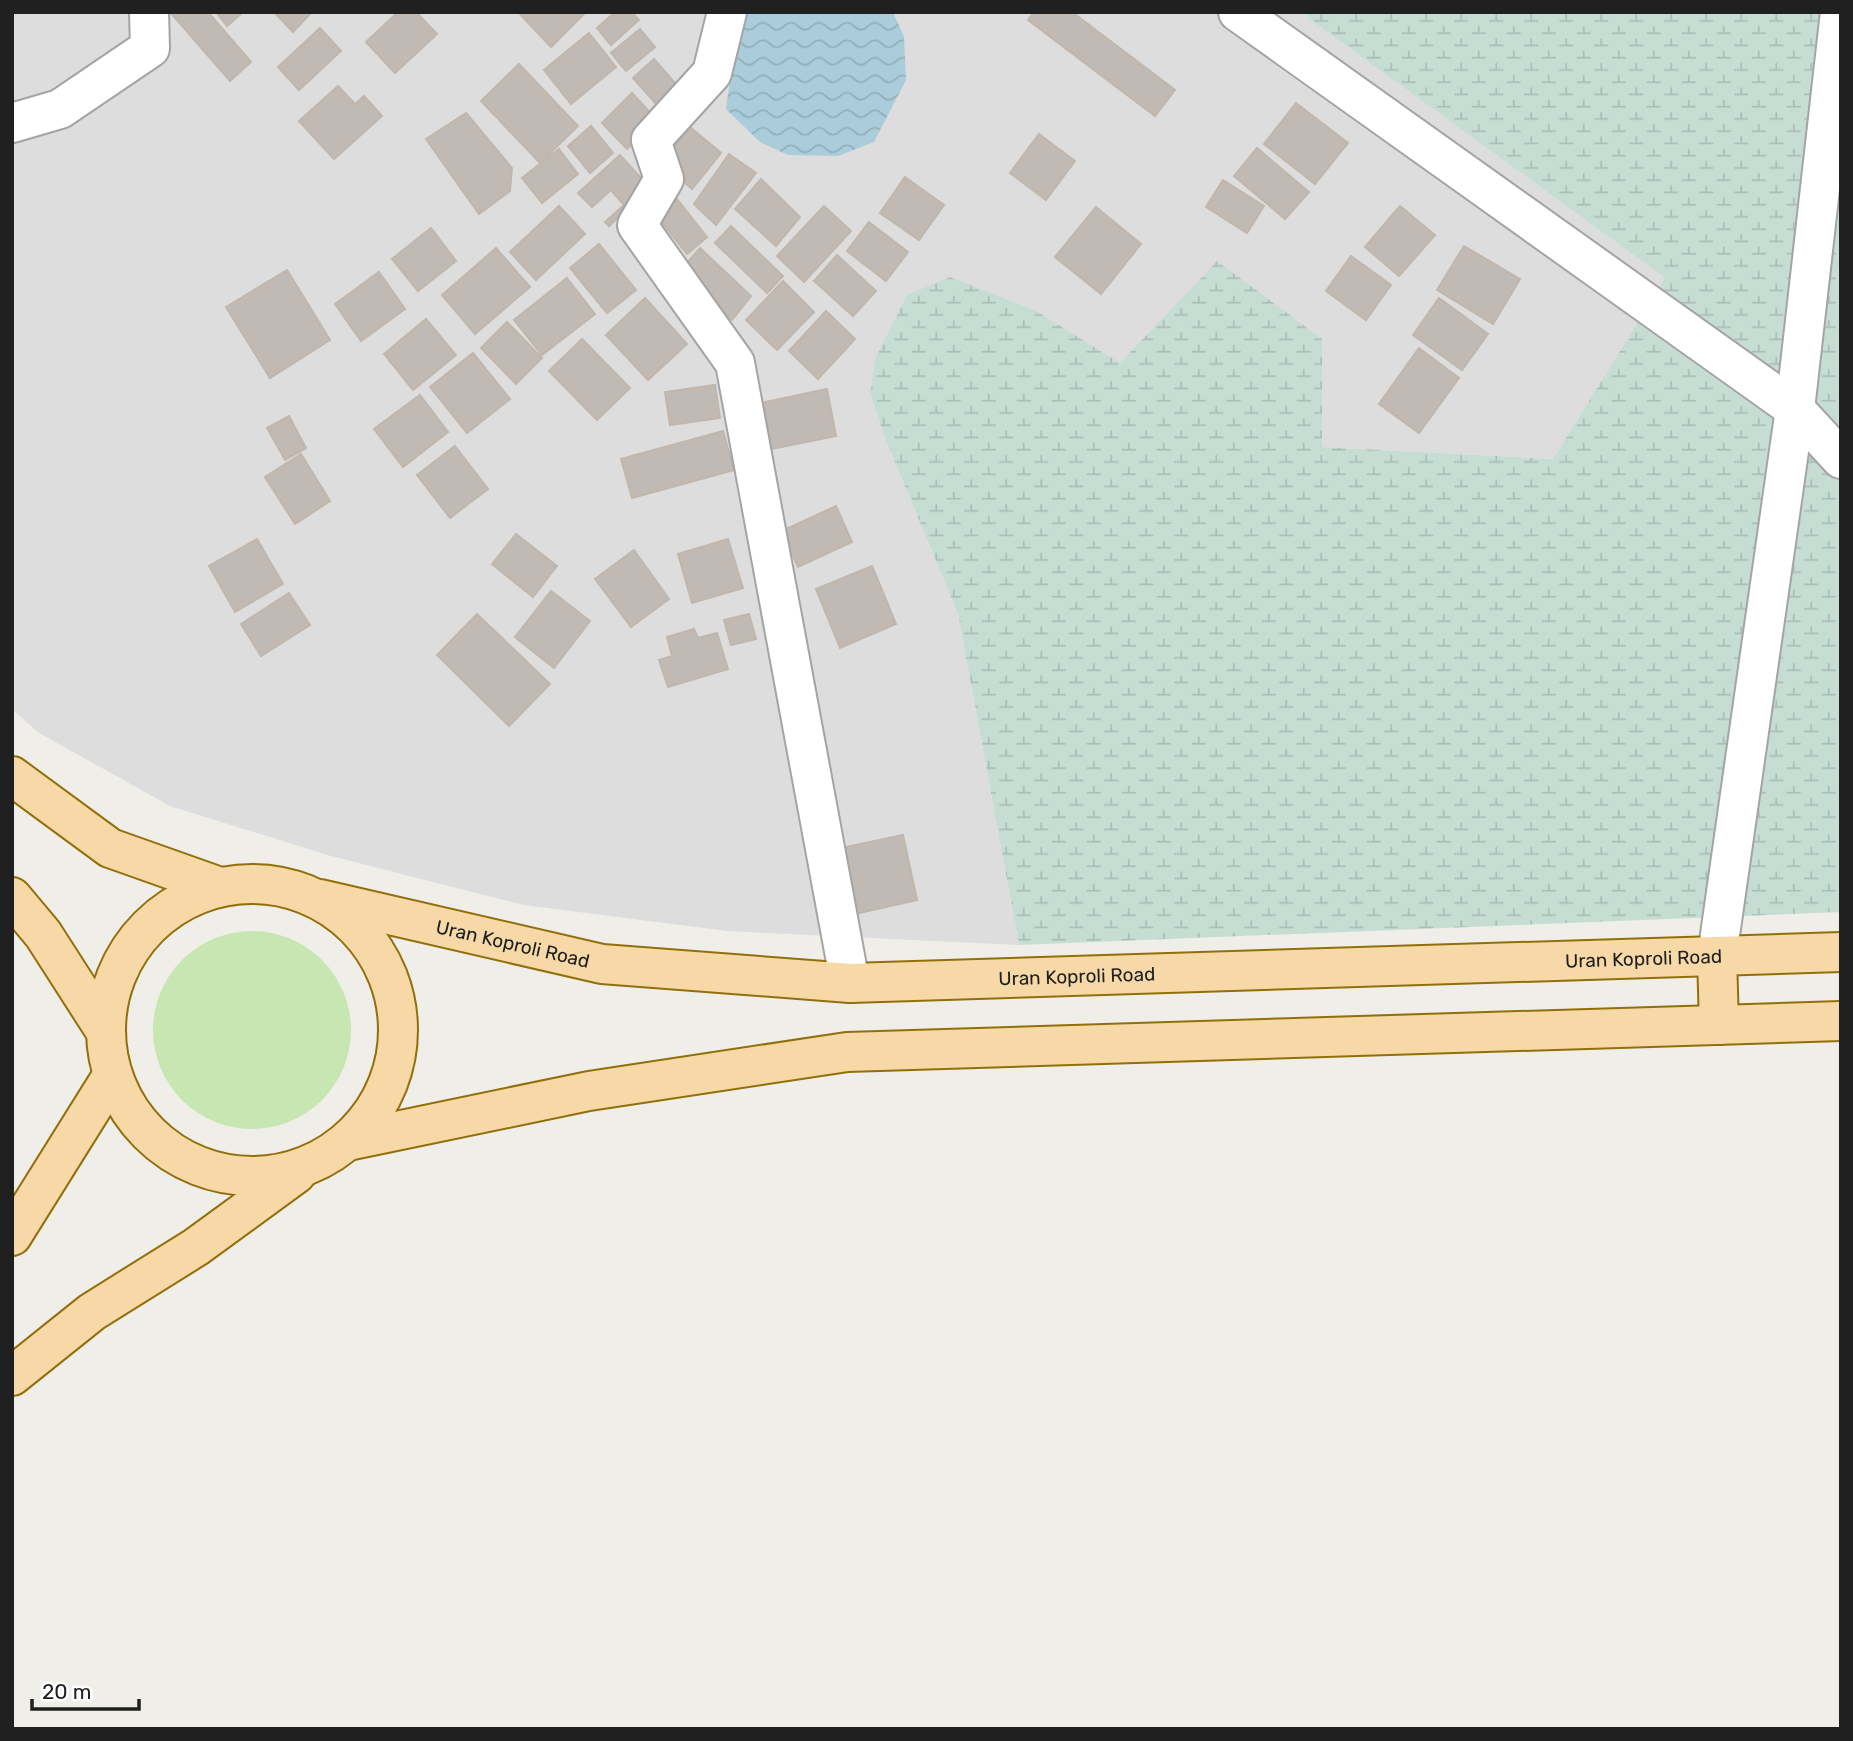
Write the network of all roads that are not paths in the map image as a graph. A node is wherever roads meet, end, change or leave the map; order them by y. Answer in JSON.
{"nodes":[{"id":1,"x":149,"y":12,"type":"edge"},
{"id":2,"x":727,"y":12,"type":"edge"},
{"id":3,"x":1238,"y":12,"type":"edge"},
{"id":4,"x":1840,"y":12,"type":"edge"},
{"id":5,"x":12,"y":123,"type":"edge"},
{"id":6,"x":1794,"y":409,"type":"junction"},
{"id":7,"x":1841,"y":459,"type":"edge"},
{"id":8,"x":12,"y":776,"type":"edge"},
{"id":9,"x":220,"y":887,"type":"junction"},
{"id":10,"x":12,"y":897,"type":"edge"},
{"id":11,"x":320,"y":900,"type":"junction"},
{"id":12,"x":1841,"y":952,"type":"edge"},
{"id":13,"x":1717,"y":956,"type":"junction"},
{"id":14,"x":850,"y":983,"type":"junction"},
{"id":15,"x":1841,"y":1021,"type":"edge"},
{"id":16,"x":1718,"y":1025,"type":"junction"},
{"id":17,"x":104,"y":1028,"type":"junction"},
{"id":18,"x":111,"y":1076,"type":"junction"},
{"id":19,"x":348,"y":1141,"type":"junction"},
{"id":20,"x":306,"y":1167,"type":"junction"},
{"id":21,"x":12,"y":1236,"type":"edge"},
{"id":22,"x":12,"y":1376,"type":"edge"}],
"edges":[{"from":1,"to":5,"type":"street"},
{"from":2,"to":14,"type":"street"},
{"from":3,"to":6,"type":"street"},
{"from":4,"to":6,"type":"street"},
{"from":6,"to":7,"type":"street"},
{"from":6,"to":13,"type":"street"},
{"from":8,"to":9,"type":"main road"},
{"from":9,"to":11,"type":"main road"},
{"from":9,"to":17,"type":"main road"},
{"from":10,"to":17,"type":"main road"},
{"from":11,"to":14,"type":"main road","name":"Uran Koproli Road"},
{"from":11,"to":19,"type":"main road"},
{"from":12,"to":13,"type":"main road","name":"Uran Koproli Road"},
{"from":13,"to":14,"type":"main road","name":"Uran Koproli Road"},
{"from":13,"to":16,"type":"main road"},
{"from":15,"to":16,"type":"main road"},
{"from":16,"to":19,"type":"main road"},
{"from":17,"to":18,"type":"main road"},
{"from":18,"to":20,"type":"main road"},
{"from":18,"to":21,"type":"main road"},
{"from":19,"to":20,"type":"main road"},
{"from":20,"to":22,"type":"main road"}]}
